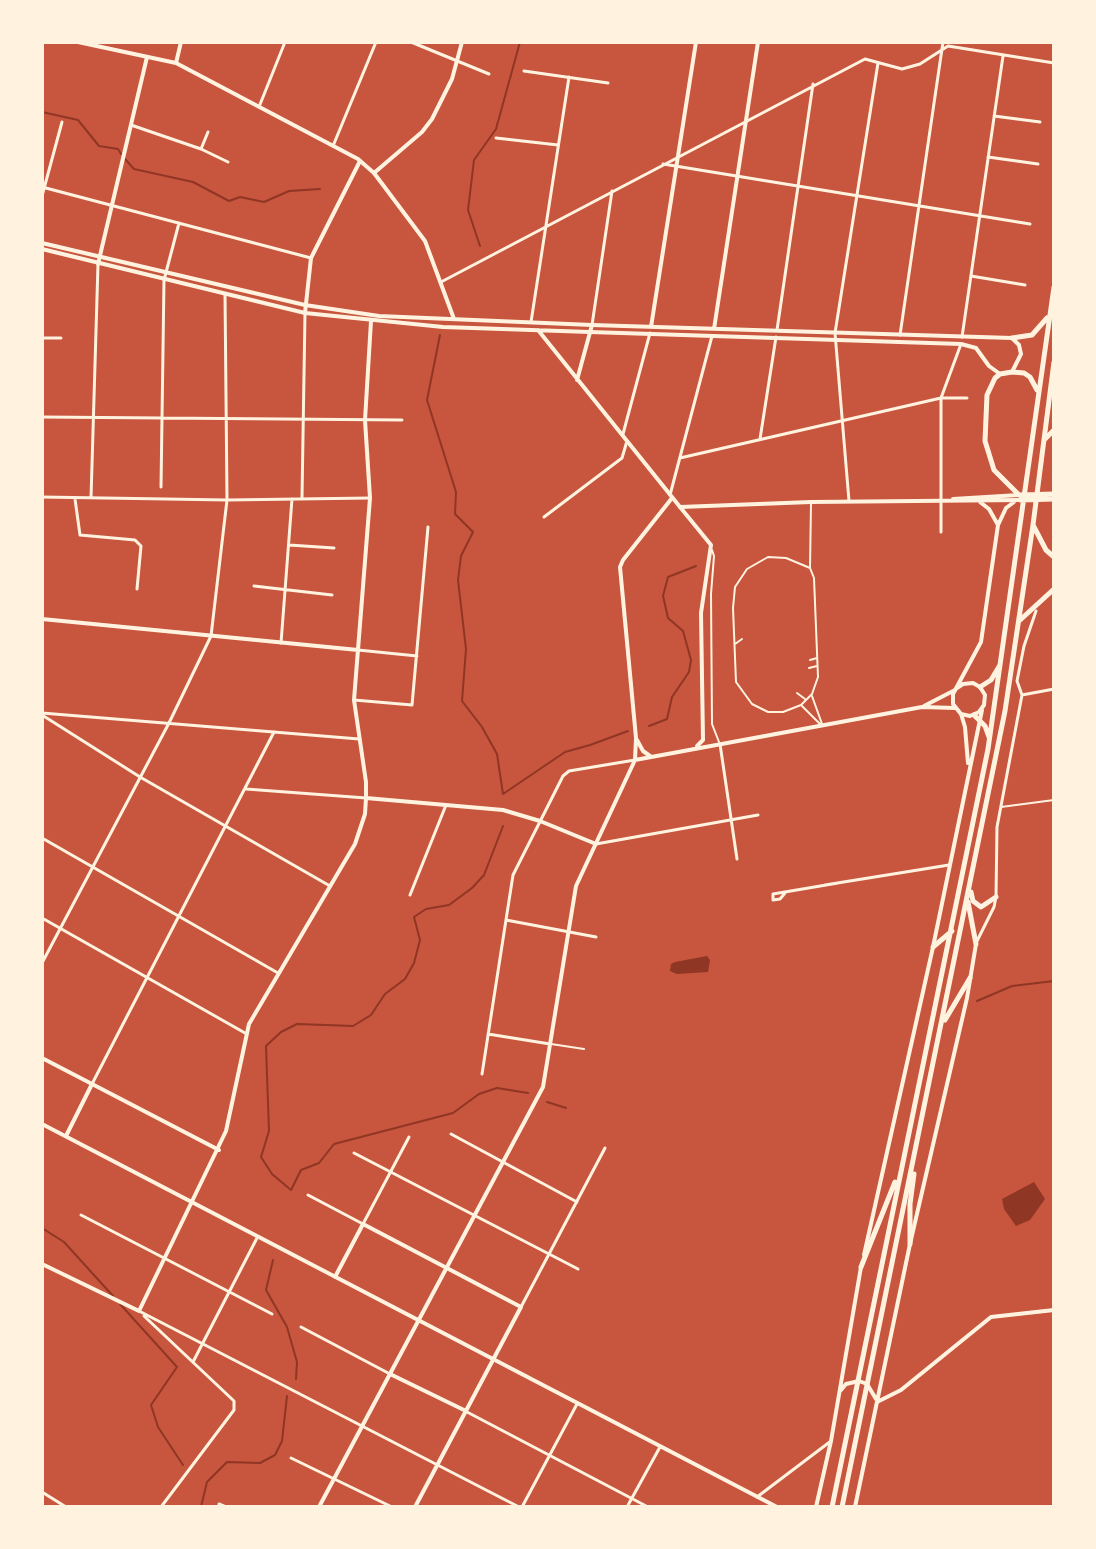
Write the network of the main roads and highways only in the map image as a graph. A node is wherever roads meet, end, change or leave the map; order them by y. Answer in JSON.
{"nodes":[{"id":1,"x":1054,"y":287,"type":"edge"},
{"id":2,"x":1050,"y":313,"type":"junction"},
{"id":3,"x":1012,"y":338,"type":"road end"},
{"id":4,"x":1054,"y":362,"type":"edge"},
{"id":5,"x":1039,"y":399,"type":"junction"},
{"id":6,"x":1054,"y":430,"type":"edge"},
{"id":7,"x":1044,"y":439,"type":"junction"},
{"id":8,"x":1054,"y":496,"type":"edge"},
{"id":9,"x":1033,"y":525,"type":"junction"},
{"id":10,"x":1054,"y":557,"type":"edge"},
{"id":11,"x":1054,"y":589,"type":"edge"},
{"id":12,"x":1018,"y":621,"type":"junction"},
{"id":13,"x":1002,"y":660,"type":"junction"},
{"id":14,"x":980,"y":687,"type":"road end"},
{"id":15,"x":974,"y":715,"type":"road end"},
{"id":16,"x":990,"y":742,"type":"junction"},
{"id":17,"x":970,"y":888,"type":"junction"},
{"id":18,"x":996,"y":897,"type":"road end"},
{"id":19,"x":967,"y":898,"type":"junction"},
{"id":20,"x":952,"y":930,"type":"junction"},
{"id":21,"x":976,"y":944,"type":"road end"},
{"id":22,"x":933,"y":947,"type":"road end"},
{"id":23,"x":970,"y":978,"type":"road end"},
{"id":24,"x":942,"y":1025,"type":"junction"},
{"id":25,"x":917,"y":1149,"type":"junction"},
{"id":26,"x":902,"y":1163,"type":"junction"},
{"id":27,"x":910,"y":1244,"type":"road end"},
{"id":28,"x":861,"y":1267,"type":"road end"},
{"id":29,"x":832,"y":1507,"type":"edge"},
{"id":30,"x":842,"y":1507,"type":"edge"}],
"edges":[{"from":1,"to":2,"type":"highway"},
{"from":2,"to":3,"type":"highway"},
{"from":2,"to":5,"type":"highway"},
{"from":4,"to":7,"type":"highway"},
{"from":5,"to":8,"type":"highway"},
{"from":5,"to":13,"type":"highway"},
{"from":6,"to":7,"type":"highway"},
{"from":7,"to":9,"type":"highway"},
{"from":9,"to":10,"type":"highway"},
{"from":9,"to":12,"type":"highway"},
{"from":11,"to":12,"type":"highway"},
{"from":12,"to":17,"type":"highway"},
{"from":13,"to":14,"type":"highway"},
{"from":13,"to":16,"type":"highway"},
{"from":15,"to":16,"type":"highway"},
{"from":16,"to":20,"type":"highway"},
{"from":17,"to":18,"type":"highway"},
{"from":17,"to":19,"type":"highway"},
{"from":19,"to":21,"type":"highway"},
{"from":19,"to":24,"type":"highway"},
{"from":20,"to":22,"type":"highway"},
{"from":20,"to":26,"type":"highway"},
{"from":23,"to":24,"type":"highway"},
{"from":24,"to":25,"type":"highway"},
{"from":25,"to":27,"type":"highway"},
{"from":25,"to":30,"type":"highway"},
{"from":26,"to":28,"type":"highway"},
{"from":26,"to":29,"type":"highway"}]}
